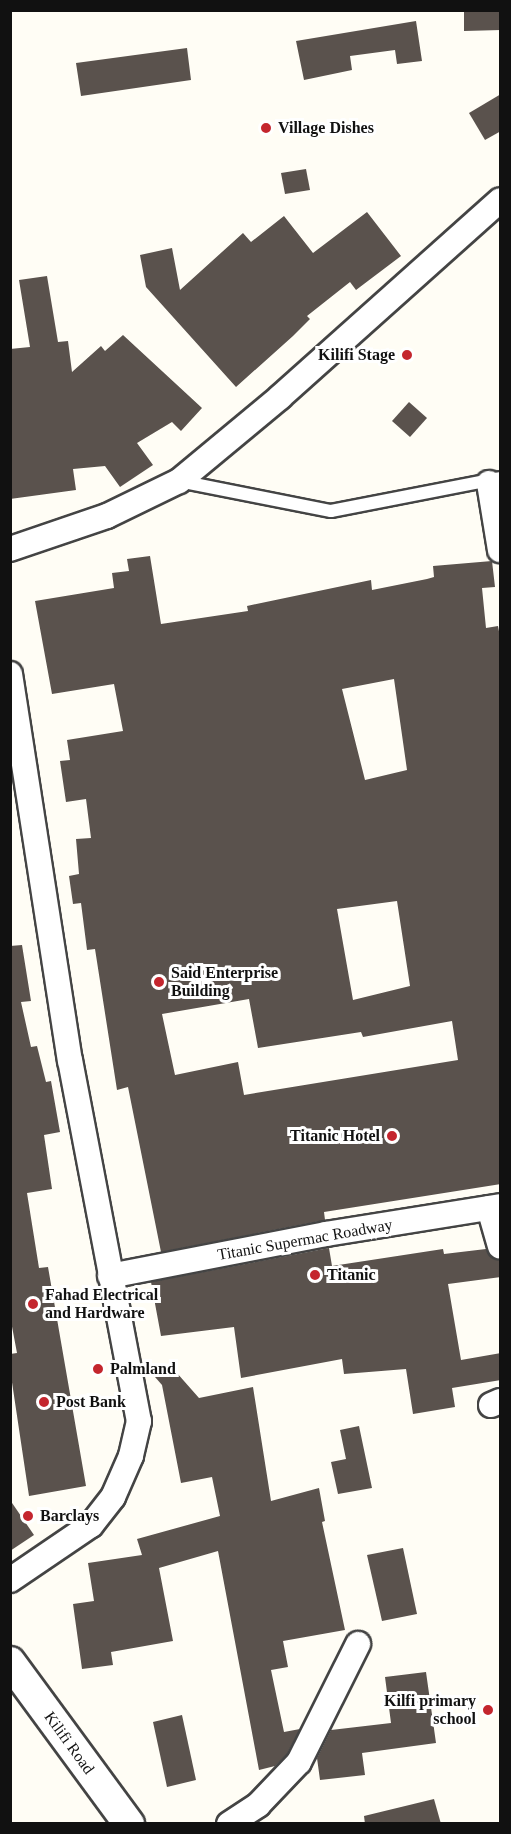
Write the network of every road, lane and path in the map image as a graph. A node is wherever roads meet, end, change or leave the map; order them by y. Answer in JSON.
{"nodes":[{"id":1,"x":501,"y":200,"type":"edge"},
{"id":2,"x":179,"y":481,"type":"junction"},
{"id":3,"x":495,"y":481,"type":"edge"},
{"id":4,"x":10,"y":549,"type":"edge"},
{"id":5,"x":501,"y":550,"type":"edge"},
{"id":6,"x":10,"y":674,"type":"edge"},
{"id":7,"x":495,"y":1207,"type":"edge"},
{"id":8,"x":501,"y":1245,"type":"edge"},
{"id":9,"x":110,"y":1276,"type":"junction"},
{"id":10,"x":10,"y":1580,"type":"edge"},
{"id":11,"x":358,"y":1644,"type":"dead end"},
{"id":12,"x":10,"y":1662,"type":"edge"},
{"id":13,"x":129,"y":1824,"type":"edge"},
{"id":14,"x":229,"y":1824,"type":"edge"}],
"edges":[{"from":1,"to":2,"type":"street"},
{"from":2,"to":3,"type":"lane"},
{"from":2,"to":4,"type":"street"},
{"from":3,"to":5,"type":"street"},
{"from":6,"to":9,"type":"street"},
{"from":7,"to":8,"type":"street"},
{"from":7,"to":9,"type":"street","name":"Titanic Supermac Roadway"},
{"from":9,"to":10,"type":"street"},
{"from":11,"to":14,"type":"street"},
{"from":12,"to":13,"type":"street","name":"Kilifi Road"}]}
